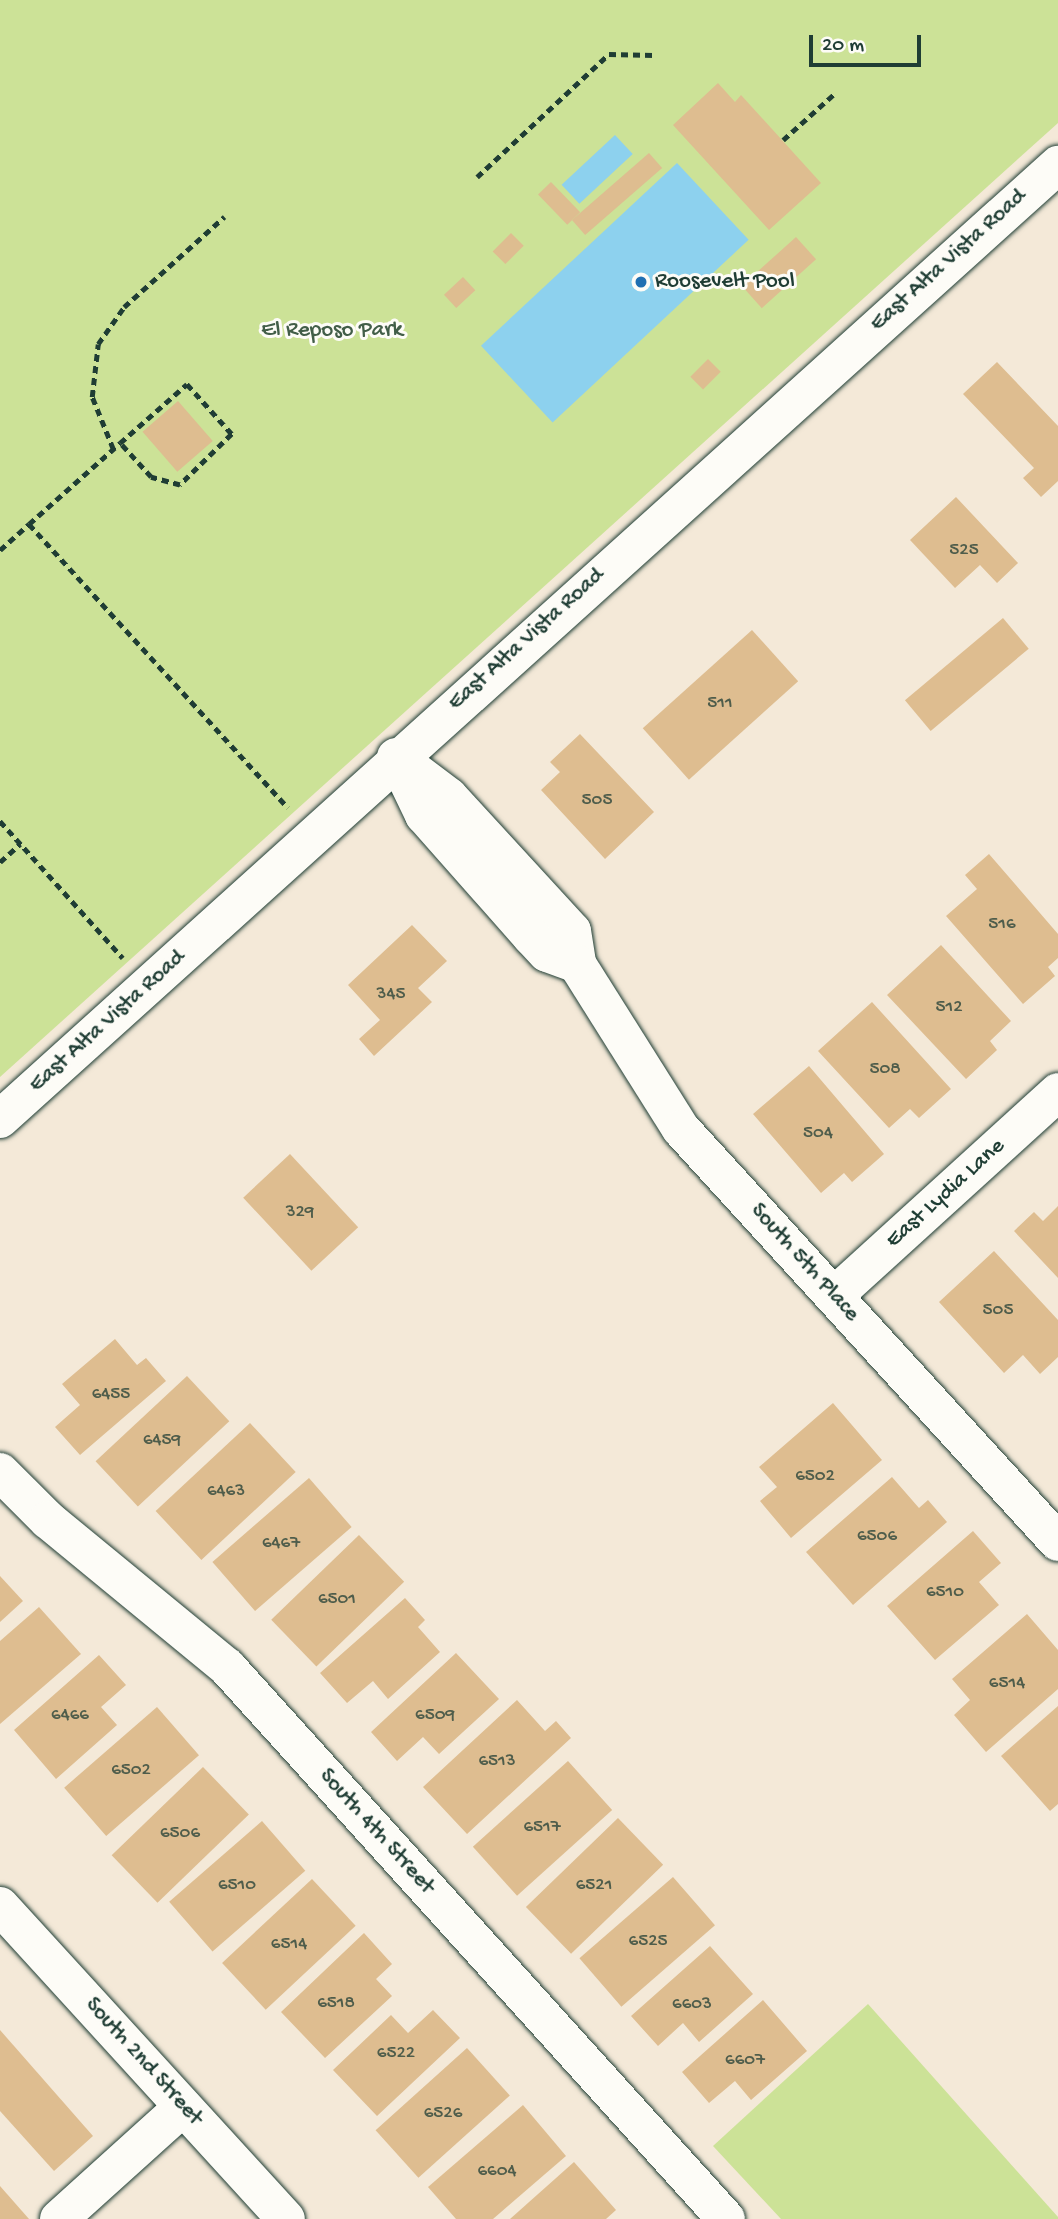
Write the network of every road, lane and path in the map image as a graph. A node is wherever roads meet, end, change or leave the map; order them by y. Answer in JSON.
{"nodes":[{"id":1,"x":654,"y":55,"type":"dead end"},
{"id":2,"x":834,"y":94,"type":"dead end"},
{"id":3,"x":783,"y":140,"type":"dead end"},
{"id":4,"x":1058,"y":165,"type":"edge"},
{"id":5,"x":477,"y":177,"type":"dead end"},
{"id":6,"x":224,"y":217,"type":"dead end"},
{"id":7,"x":120,"y":443,"type":"junction"},
{"id":8,"x":113,"y":449,"type":"junction"},
{"id":9,"x":30,"y":524,"type":"junction"},
{"id":10,"x":0,"y":550,"type":"edge"},
{"id":11,"x":396,"y":757,"type":"junction"},
{"id":12,"x":0,"y":821,"type":"edge"},
{"id":13,"x":312,"y":835,"type":"junction"},
{"id":14,"x":20,"y":844,"type":"junction"},
{"id":15,"x":0,"y":862,"type":"edge"},
{"id":16,"x":148,"y":986,"type":"junction"},
{"id":17,"x":1058,"y":1092,"type":"edge"},
{"id":18,"x":0,"y":1119,"type":"edge"},
{"id":19,"x":834,"y":1296,"type":"junction"},
{"id":20,"x":0,"y":1472,"type":"edge"},
{"id":21,"x":1058,"y":1542,"type":"edge"},
{"id":22,"x":0,"y":1906,"type":"edge"},
{"id":23,"x":183,"y":2107,"type":"junction"},
{"id":24,"x":59,"y":2219,"type":"edge"},
{"id":25,"x":286,"y":2219,"type":"edge"},
{"id":26,"x":726,"y":2219,"type":"edge"}],
"edges":[{"from":1,"to":5,"type":"path"},
{"from":2,"to":3,"type":"path"},
{"from":4,"to":11,"type":"street","name":"East Alta Vista Road"},
{"from":6,"to":8,"type":"path"},
{"from":7,"to":7,"type":"path"},
{"from":7,"to":8,"type":"path"},
{"from":8,"to":9,"type":"path"},
{"from":9,"to":10,"type":"path"},
{"from":9,"to":13,"type":"path"},
{"from":11,"to":13,"type":"street","name":"East Alta Vista Road"},
{"from":11,"to":19,"type":"street","name":"South 5th Place"},
{"from":12,"to":14,"type":"path"},
{"from":13,"to":16,"type":"street","name":"East Alta Vista Road"},
{"from":14,"to":15,"type":"path"},
{"from":14,"to":16,"type":"path"},
{"from":16,"to":18,"type":"street","name":"East Alta Vista Road"},
{"from":17,"to":19,"type":"street","name":"East Lydia Lane"},
{"from":19,"to":21,"type":"street","name":"South 5th Place"},
{"from":20,"to":26,"type":"street","name":"South 4th Street"},
{"from":22,"to":23,"type":"street","name":"South 2nd Street"},
{"from":23,"to":24,"type":"street"},
{"from":23,"to":25,"type":"street","name":"South 2nd Street"}]}
